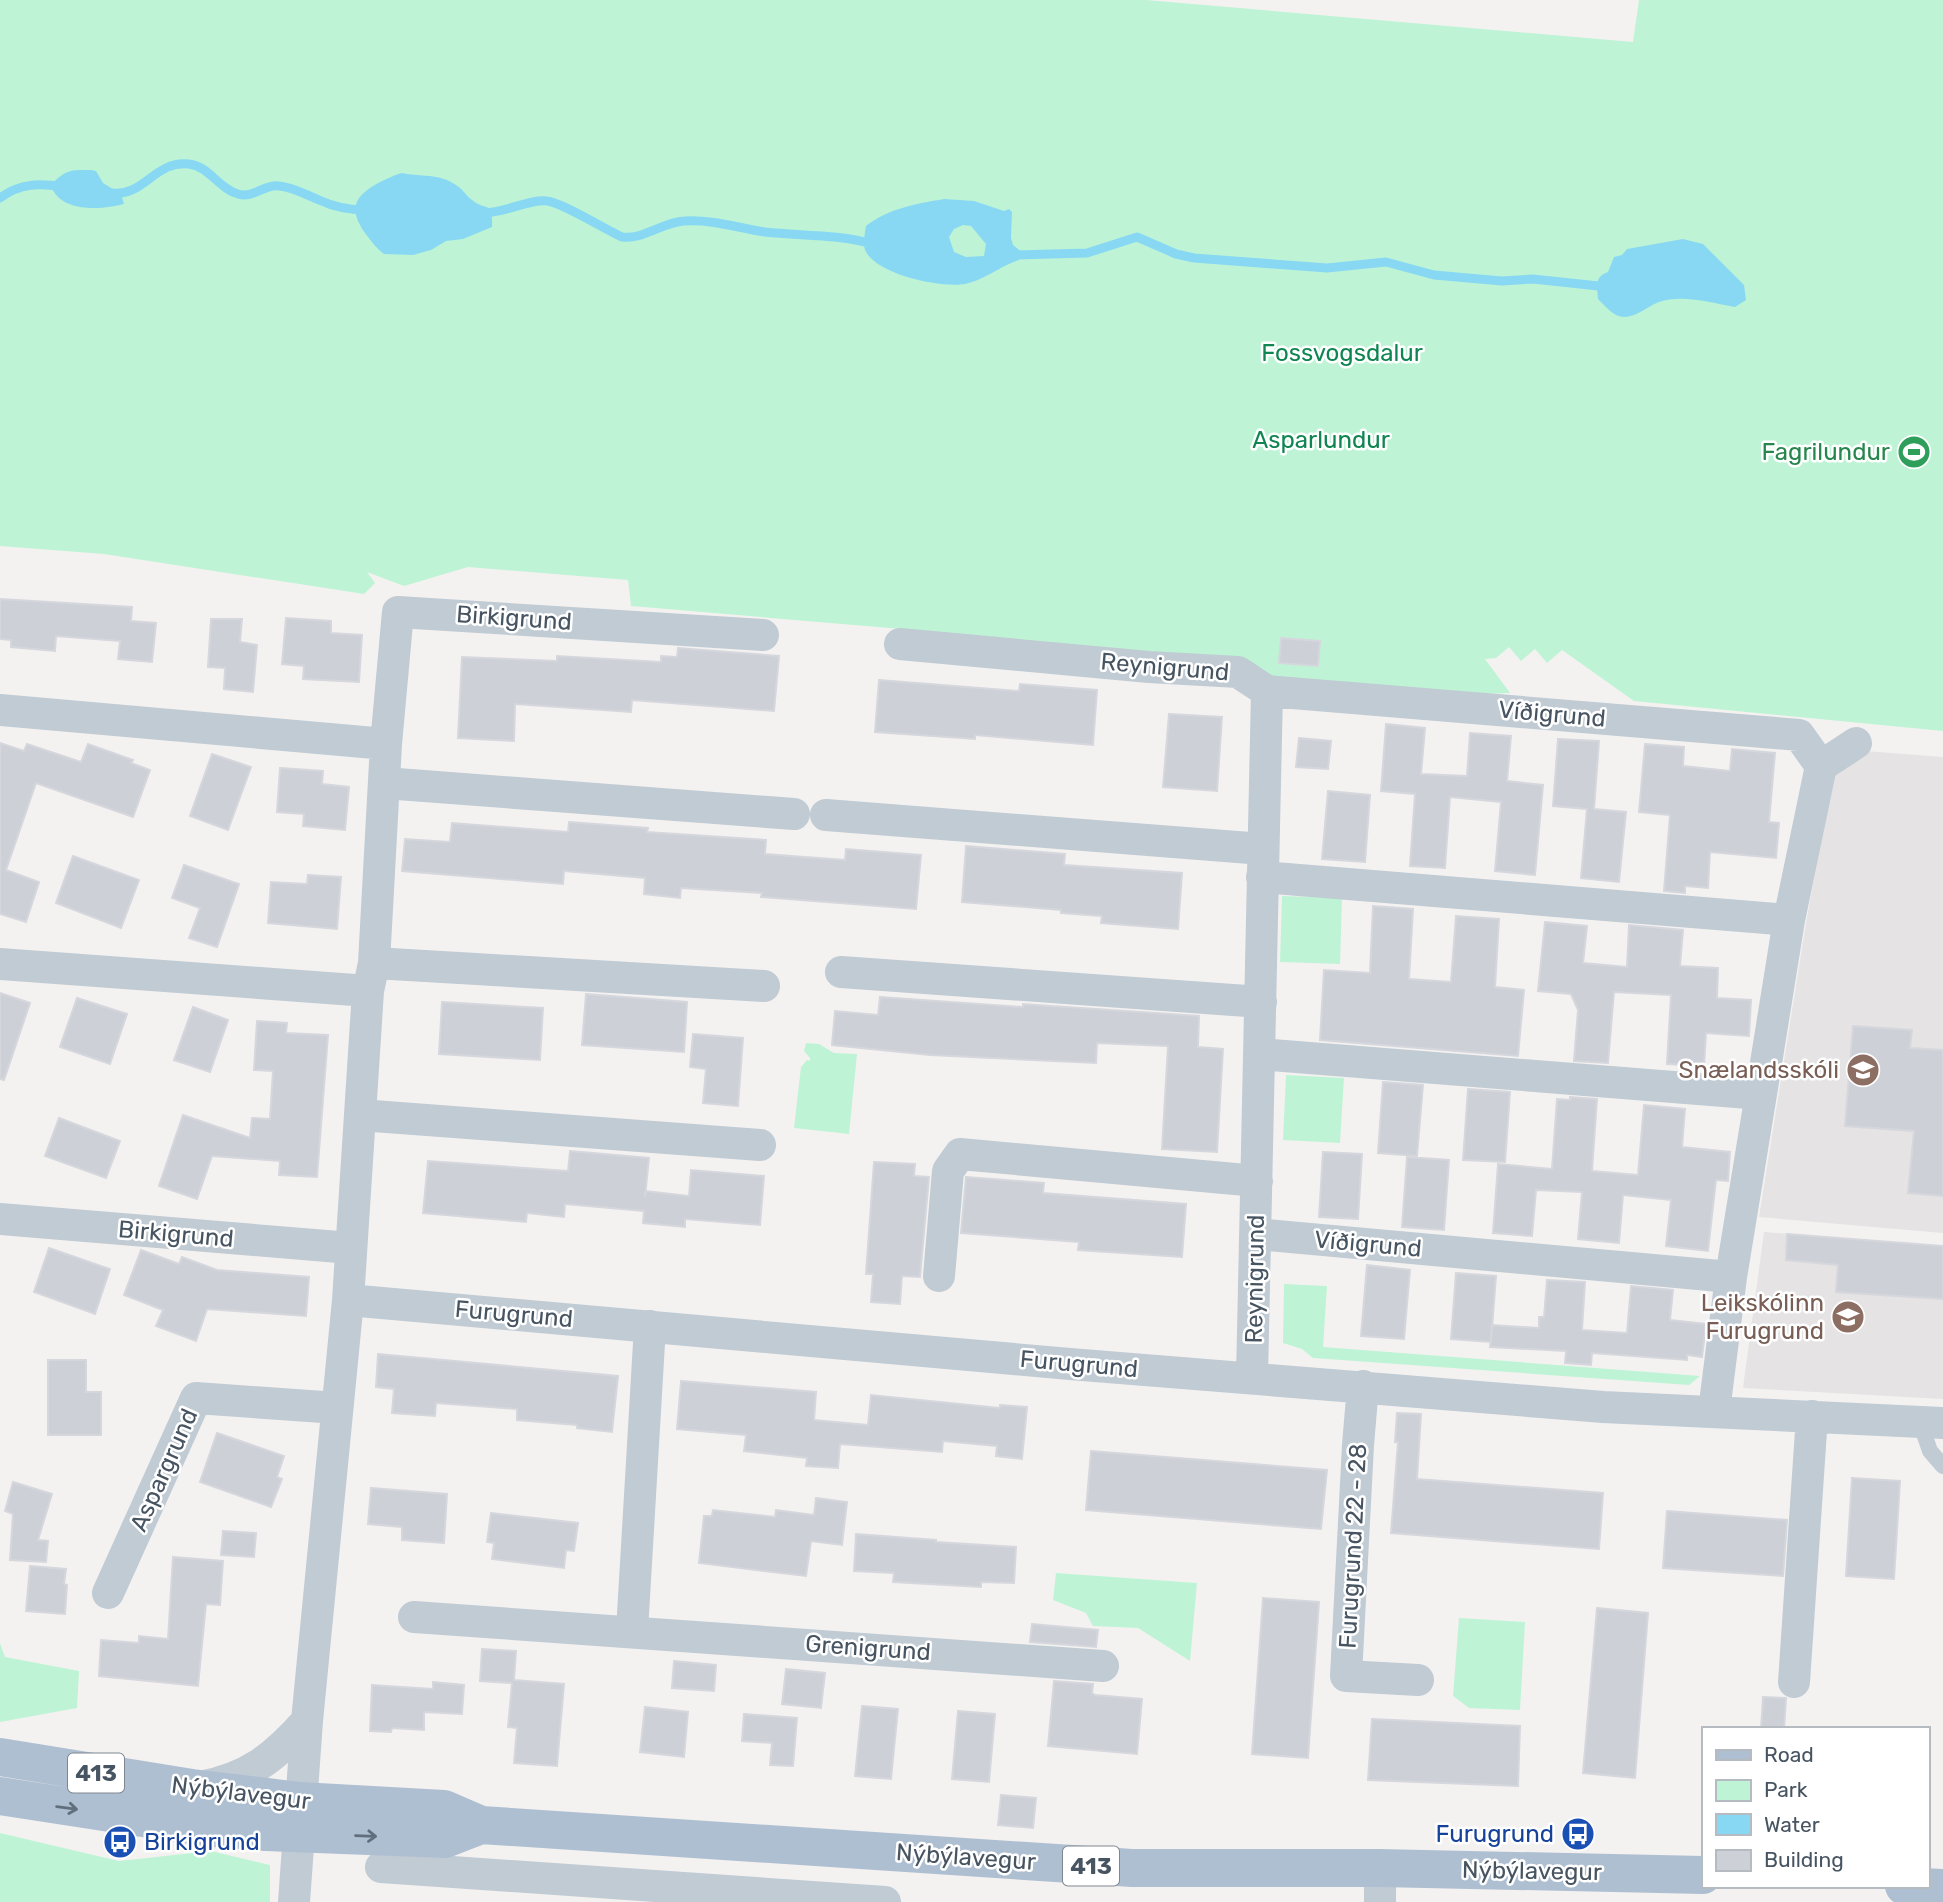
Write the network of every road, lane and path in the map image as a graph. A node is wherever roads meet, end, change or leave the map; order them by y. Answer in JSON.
{"nodes":[{"id":1,"x":763,"y":635,"type":"dead end"},
{"id":2,"x":900,"y":644,"type":"dead end"},
{"id":3,"x":1266,"y":691,"type":"junction"},
{"id":4,"x":0,"y":710,"type":"edge"},
{"id":5,"x":1856,"y":743,"type":"dead end"},
{"id":6,"x":386,"y":744,"type":"junction"},
{"id":7,"x":1821,"y":766,"type":"junction"},
{"id":8,"x":384,"y":783,"type":"junction"},
{"id":9,"x":794,"y":814,"type":"dead end"},
{"id":10,"x":826,"y":815,"type":"dead end"},
{"id":11,"x":1263,"y":863,"type":"junction"},
{"id":12,"x":1789,"y":920,"type":"junction"},
{"id":13,"x":0,"y":964,"type":"edge"},
{"id":14,"x":841,"y":972,"type":"dead end"},
{"id":15,"x":371,"y":977,"type":"junction"},
{"id":16,"x":764,"y":986,"type":"dead end"},
{"id":17,"x":1261,"y":1002,"type":"junction"},
{"id":18,"x":1259,"y":1054,"type":"junction"},
{"id":19,"x":1760,"y":1094,"type":"junction"},
{"id":20,"x":360,"y":1115,"type":"junction"},
{"id":21,"x":760,"y":1145,"type":"dead end"},
{"id":22,"x":1257,"y":1181,"type":"junction"},
{"id":23,"x":0,"y":1219,"type":"edge"},
{"id":24,"x":1256,"y":1234,"type":"junction"},
{"id":25,"x":352,"y":1248,"type":"junction"},
{"id":26,"x":939,"y":1276,"type":"dead end"},
{"id":27,"x":1731,"y":1277,"type":"junction"},
{"id":28,"x":348,"y":1300,"type":"junction"},
{"id":29,"x":650,"y":1326,"type":"junction"},
{"id":30,"x":1252,"y":1377,"type":"junction"},
{"id":31,"x":1363,"y":1387,"type":"junction"},
{"id":32,"x":337,"y":1408,"type":"junction"},
{"id":33,"x":1714,"y":1411,"type":"junction"},
{"id":34,"x":1812,"y":1416,"type":"junction"},
{"id":35,"x":1931,"y":1422,"type":"edge"},
{"id":36,"x":1943,"y":1466,"type":"edge"},
{"id":37,"x":108,"y":1593,"type":"dead end"},
{"id":38,"x":414,"y":1616,"type":"dead end"},
{"id":39,"x":632,"y":1632,"type":"junction"},
{"id":40,"x":1103,"y":1666,"type":"dead end"},
{"id":41,"x":1418,"y":1680,"type":"dead end"},
{"id":42,"x":1794,"y":1682,"type":"dead end"},
{"id":43,"x":307,"y":1721,"type":"junction"},
{"id":44,"x":0,"y":1757,"type":"edge"},
{"id":45,"x":192,"y":1788,"type":"junction"},
{"id":46,"x":0,"y":1796,"type":"edge"},
{"id":47,"x":299,"y":1817,"type":"junction"},
{"id":48,"x":381,"y":1867,"type":"dead end"},
{"id":49,"x":1702,"y":1875,"type":"edge"},
{"id":50,"x":1380,"y":1885,"type":"edge"},
{"id":51,"x":294,"y":1902,"type":"edge"},
{"id":52,"x":885,"y":1902,"type":"edge"}],
"edges":[{"from":1,"to":6,"type":"street","name":"Birkigrund"},
{"from":2,"to":3,"type":"street","name":"Reynigrund"},
{"from":3,"to":7,"type":"street","name":"Víðigrund"},
{"from":3,"to":11,"type":"street","name":"Reynigrund"},
{"from":4,"to":6,"type":"street"},
{"from":5,"to":7,"type":"street"},
{"from":6,"to":8,"type":"street","name":"Birkigrund"},
{"from":7,"to":12,"type":"street"},
{"from":8,"to":9,"type":"street"},
{"from":8,"to":15,"type":"street","name":"Birkigrund"},
{"from":10,"to":11,"type":"street"},
{"from":11,"to":12,"type":"street"},
{"from":11,"to":17,"type":"street","name":"Reynigrund"},
{"from":12,"to":19,"type":"street"},
{"from":13,"to":15,"type":"street"},
{"from":14,"to":17,"type":"street"},
{"from":15,"to":16,"type":"street"},
{"from":15,"to":20,"type":"street","name":"Birkigrund"},
{"from":17,"to":18,"type":"street","name":"Reynigrund"},
{"from":18,"to":19,"type":"street"},
{"from":18,"to":22,"type":"street","name":"Reynigrund"},
{"from":19,"to":27,"type":"street"},
{"from":20,"to":21,"type":"street"},
{"from":20,"to":25,"type":"street","name":"Birkigrund"},
{"from":22,"to":24,"type":"street","name":"Reynigrund"},
{"from":22,"to":26,"type":"street","name":"Reynigrund"},
{"from":23,"to":25,"type":"street","name":"Birkigrund"},
{"from":24,"to":27,"type":"street","name":"Víðigrund"},
{"from":24,"to":30,"type":"street","name":"Reynigrund"},
{"from":25,"to":28,"type":"street","name":"Birkigrund"},
{"from":27,"to":33,"type":"street"},
{"from":28,"to":29,"type":"street","name":"Furugrund"},
{"from":28,"to":32,"type":"street","name":"Birkigrund"},
{"from":29,"to":30,"type":"street","name":"Furugrund"},
{"from":29,"to":39,"type":"street"},
{"from":30,"to":31,"type":"street","name":"Furugrund"},
{"from":31,"to":33,"type":"street","name":"Furugrund"},
{"from":31,"to":41,"type":"street","name":"Furugrund 22 - 28"},
{"from":32,"to":37,"type":"street","name":"Aspargrund"},
{"from":32,"to":43,"type":"street","name":"Birkigrund"},
{"from":33,"to":34,"type":"street","name":"Furugrund"},
{"from":34,"to":35,"type":"street","name":"Furugrund"},
{"from":34,"to":42,"type":"street"},
{"from":35,"to":36,"type":"lane"},
{"from":38,"to":39,"type":"street","name":"Grenigrund"},
{"from":39,"to":40,"type":"street","name":"Grenigrund"},
{"from":43,"to":45,"type":"street"},
{"from":43,"to":47,"type":"street","name":"Birkigrund"},
{"from":44,"to":45,"type":"main road","name":"Nýbýlavegur","number":"413"},
{"from":45,"to":47,"type":"main road","name":"Nýbýlavegur","number":"413"},
{"from":46,"to":47,"type":"main road","name":"Nýbýlavegur","number":"413","one_way":true},
{"from":47,"to":50,"type":"main road","name":"Nýbýlavegur","number":"413"},
{"from":47,"to":51,"type":"street","name":"Birkigrund"},
{"from":48,"to":52,"type":"street"},
{"from":49,"to":50,"type":"main road","name":"Nýbýlavegur","number":"413"}]}
